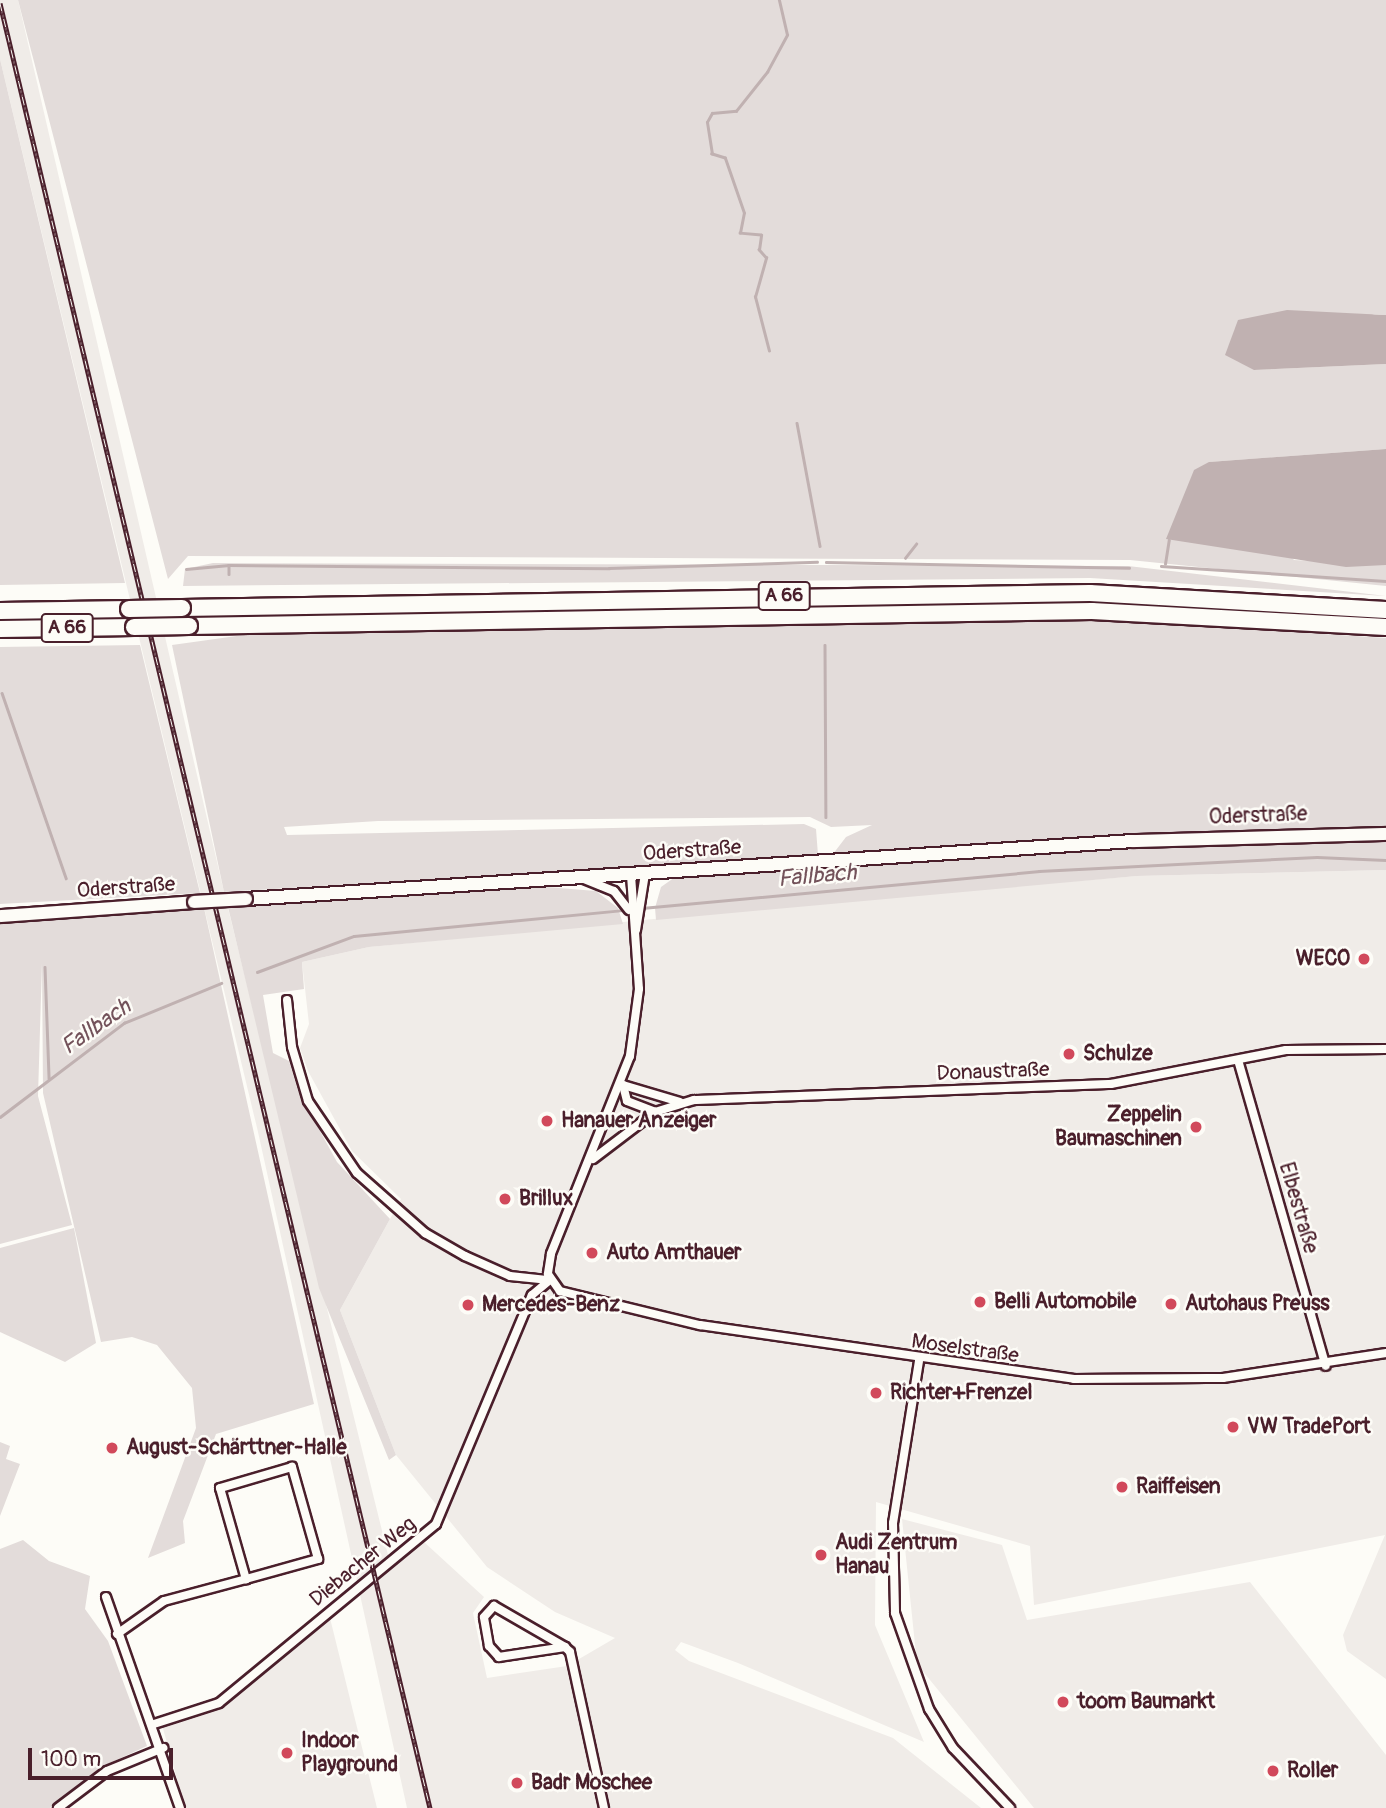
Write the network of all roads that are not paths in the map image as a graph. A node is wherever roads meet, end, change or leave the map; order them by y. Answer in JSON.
{"nodes":[{"id":1,"x":1386,"y":610,"type":"edge"},
{"id":2,"x":0,"y":611,"type":"edge"},
{"id":3,"x":1386,"y":627,"type":"edge"},
{"id":4,"x":0,"y":629,"type":"edge"},
{"id":5,"x":1386,"y":834,"type":"edge"},
{"id":6,"x":645,"y":874,"type":"junction"},
{"id":7,"x":631,"y":875,"type":"junction"},
{"id":8,"x":577,"y":877,"type":"junction"},
{"id":9,"x":627,"y":900,"type":"junction"},
{"id":10,"x":0,"y":916,"type":"edge"},
{"id":11,"x":635,"y":933,"type":"junction"},
{"id":12,"x":287,"y":1000,"type":"dead end"},
{"id":13,"x":1386,"y":1049,"type":"edge"},
{"id":14,"x":1238,"y":1060,"type":"junction"},
{"id":15,"x":623,"y":1085,"type":"junction"},
{"id":16,"x":683,"y":1103,"type":"junction"},
{"id":17,"x":655,"y":1112,"type":"junction"},
{"id":18,"x":589,"y":1163,"type":"junction"},
{"id":19,"x":550,"y":1280,"type":"junction"},
{"id":20,"x":1386,"y":1353,"type":"edge"},
{"id":21,"x":919,"y":1361,"type":"junction"},
{"id":22,"x":1326,"y":1366,"type":"junction"},
{"id":23,"x":246,"y":1579,"type":"junction"},
{"id":24,"x":106,"y":1597,"type":"dead end"},
{"id":25,"x":117,"y":1634,"type":"junction"},
{"id":26,"x":565,"y":1647,"type":"junction"},
{"id":27,"x":155,"y":1724,"type":"junction"},
{"id":28,"x":163,"y":1748,"type":"junction"},
{"id":29,"x":58,"y":1808,"type":"edge"},
{"id":30,"x":180,"y":1808,"type":"edge"},
{"id":31,"x":604,"y":1808,"type":"edge"},
{"id":32,"x":1010,"y":1808,"type":"edge"}],
"edges":[{"from":1,"to":2,"type":"highway","number":"A 66","bridge":true},
{"from":3,"to":4,"type":"highway","number":"A 66","bridge":true},
{"from":5,"to":6,"type":"street","name":"Oderstraße"},
{"from":6,"to":7,"type":"street","name":"Oderstraße"},
{"from":6,"to":11,"type":"street"},
{"from":7,"to":8,"type":"street","name":"Oderstraße"},
{"from":7,"to":9,"type":"street"},
{"from":8,"to":9,"type":"street"},
{"from":8,"to":10,"type":"street","name":"Oderstraße","bridge":true},
{"from":9,"to":11,"type":"street"},
{"from":11,"to":15,"type":"street"},
{"from":12,"to":19,"type":"street","name":"Moselstraße"},
{"from":13,"to":14,"type":"street","name":"Donaustraße"},
{"from":14,"to":16,"type":"street","name":"Donaustraße"},
{"from":14,"to":22,"type":"street","name":"Elbestraße"},
{"from":15,"to":16,"type":"street","name":"Donaustraße"},
{"from":15,"to":17,"type":"street"},
{"from":15,"to":18,"type":"street"},
{"from":16,"to":17,"type":"street","name":"Donaustraße"},
{"from":17,"to":18,"type":"street","name":"Donaustraße"},
{"from":18,"to":19,"type":"street"},
{"from":19,"to":21,"type":"street","name":"Moselstraße"},
{"from":19,"to":27,"type":"street","name":"Diebacher Weg"},
{"from":20,"to":22,"type":"street","name":"Moselstraße"},
{"from":21,"to":22,"type":"street","name":"Moselstraße"},
{"from":21,"to":32,"type":"street"},
{"from":23,"to":23,"type":"street"},
{"from":23,"to":25,"type":"street"},
{"from":24,"to":25,"type":"street"},
{"from":25,"to":27,"type":"street"},
{"from":26,"to":26,"type":"street"},
{"from":26,"to":31,"type":"street"},
{"from":27,"to":28,"type":"street"},
{"from":28,"to":29,"type":"street"},
{"from":28,"to":30,"type":"street"}]}
